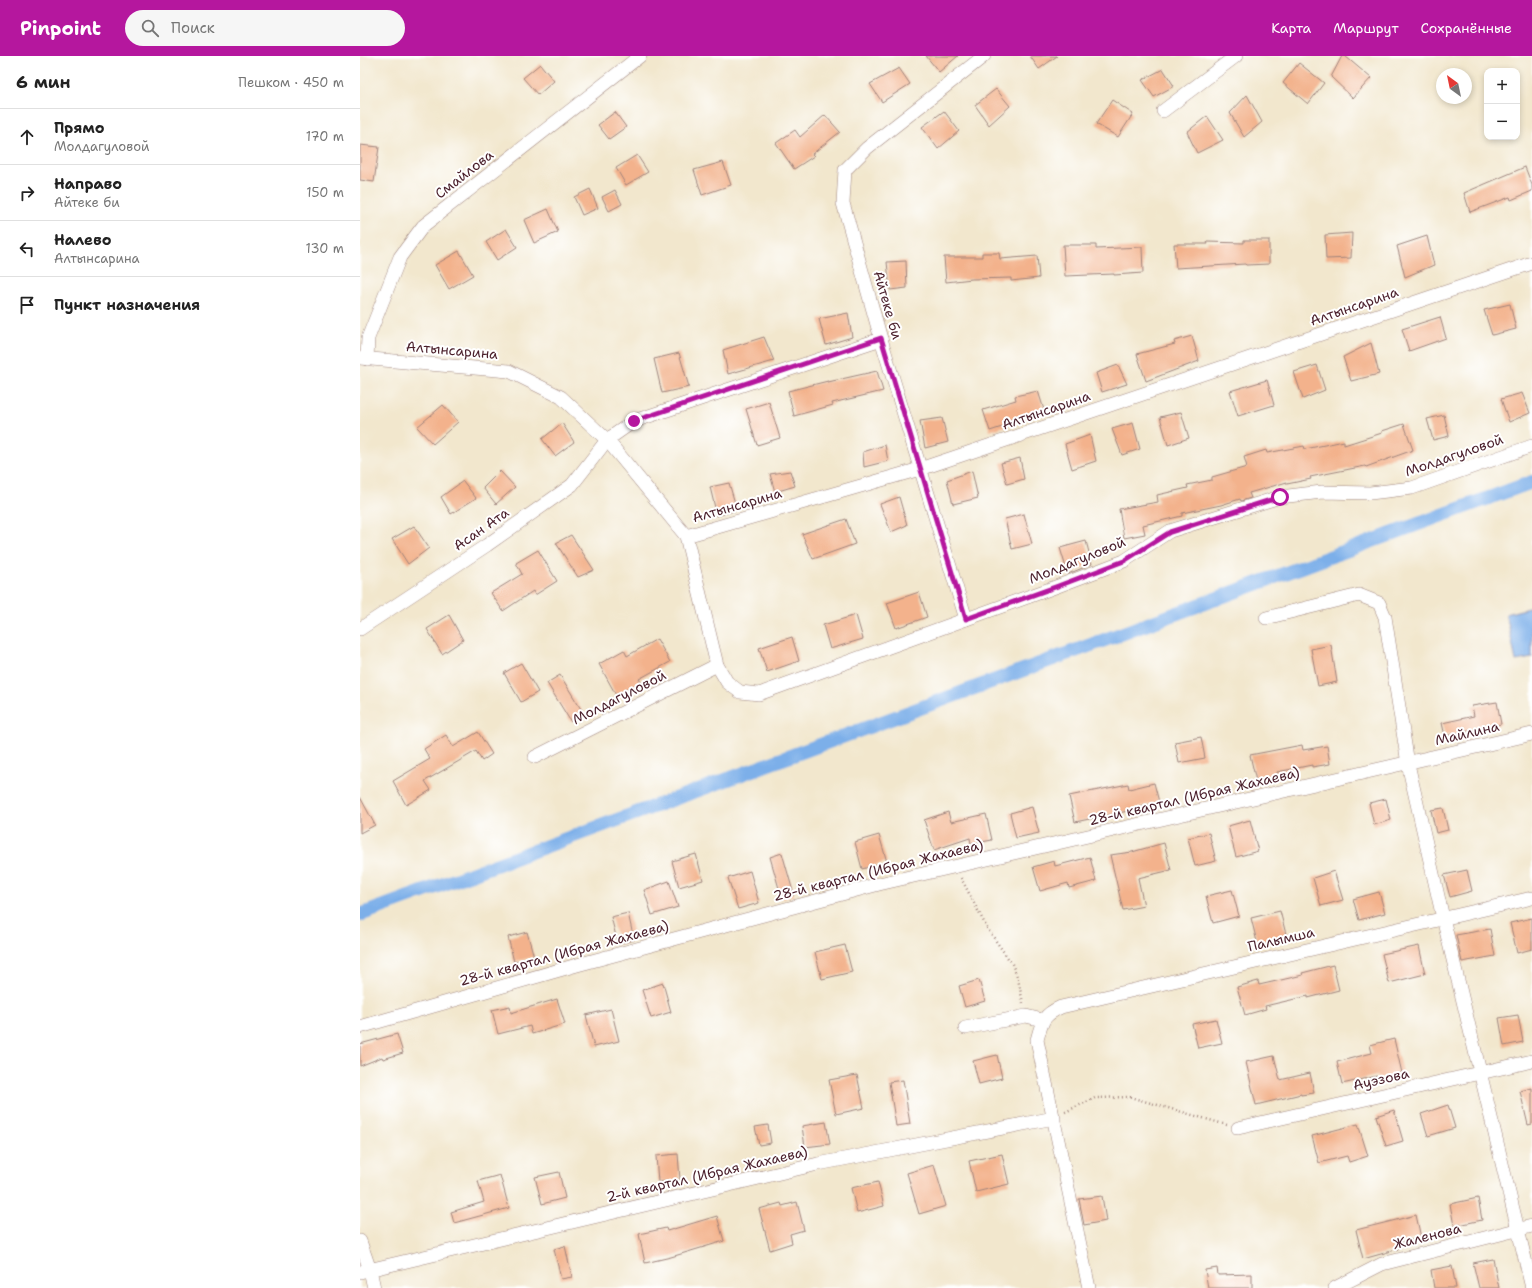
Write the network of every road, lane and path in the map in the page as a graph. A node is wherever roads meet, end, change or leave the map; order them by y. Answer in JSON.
{"nodes":[{"id":1,"x":640,"y":56,"type":"edge"},
{"id":2,"x":984,"y":56,"type":"edge"},
{"id":3,"x":1236,"y":56,"type":"edge"},
{"id":4,"x":1163,"y":111,"type":"dead end"},
{"id":5,"x":1532,"y":263,"type":"edge"},
{"id":6,"x":881,"y":338,"type":"junction"},
{"id":7,"x":362,"y":360,"type":"edge"},
{"id":8,"x":607,"y":440,"type":"junction"},
{"id":9,"x":1532,"y":446,"type":"edge"},
{"id":10,"x":920,"y":469,"type":"junction"},
{"id":11,"x":686,"y":536,"type":"junction"},
{"id":12,"x":1266,"y":618,"type":"dead end"},
{"id":13,"x":966,"y":619,"type":"junction"},
{"id":14,"x":360,"y":630,"type":"edge"},
{"id":15,"x":718,"y":665,"type":"junction"},
{"id":16,"x":1532,"y":734,"type":"edge"},
{"id":17,"x":535,"y":757,"type":"dead end"},
{"id":18,"x":1408,"y":764,"type":"junction"},
{"id":19,"x":955,"y":867,"type":"junction"},
{"id":20,"x":1532,"y":898,"type":"edge"},
{"id":21,"x":1443,"y":918,"type":"junction"},
{"id":22,"x":1026,"y":1016,"type":"junction"},
{"id":23,"x":1042,"y":1020,"type":"junction"},
{"id":24,"x":360,"y":1027,"type":"edge"},
{"id":25,"x":965,"y":1028,"type":"dead end"},
{"id":26,"x":1532,"y":1062,"type":"edge"},
{"id":27,"x":1480,"y":1073,"type":"junction"},
{"id":28,"x":1054,"y":1118,"type":"junction"},
{"id":29,"x":1238,"y":1128,"type":"joint"},
{"id":30,"x":1532,"y":1226,"type":"edge"},
{"id":31,"x":1518,"y":1230,"type":"junction"},
{"id":32,"x":360,"y":1241,"type":"edge"},
{"id":33,"x":365,"y":1271,"type":"edge"},
{"id":34,"x":374,"y":1288,"type":"edge"},
{"id":35,"x":1089,"y":1288,"type":"edge"},
{"id":36,"x":1335,"y":1288,"type":"edge"},
{"id":37,"x":1532,"y":1288,"type":"edge"}],
"edges":[{"from":1,"to":7,"type":"street","name":"Смайлова"},
{"from":2,"to":6,"type":"street","name":"Айтеке би"},
{"from":3,"to":4,"type":"street"},
{"from":5,"to":10,"type":"street","name":"Алтынсарина"},
{"from":6,"to":8,"type":"street"},
{"from":6,"to":10,"type":"street","name":"Айтеке би"},
{"from":7,"to":8,"type":"street","name":"Алтынсарина"},
{"from":8,"to":11,"type":"street","name":"Алтынсарина"},
{"from":8,"to":14,"type":"street","name":"Асан Ата"},
{"from":9,"to":13,"type":"street","name":"Молдагуловой"},
{"from":10,"to":11,"type":"street","name":"Алтынсарина"},
{"from":10,"to":13,"type":"street","name":"Айтеке би"},
{"from":11,"to":15,"type":"street","name":"Молдагуловой"},
{"from":12,"to":18,"type":"street"},
{"from":13,"to":15,"type":"street","name":"Молдагуловой"},
{"from":15,"to":17,"type":"street","name":"Молдагуловой"},
{"from":16,"to":18,"type":"street","name":"Майлина"},
{"from":18,"to":19,"type":"street","name":"28-й квартал (Ибрая Жахаева)"},
{"from":18,"to":21,"type":"street"},
{"from":19,"to":22,"type":"path"},
{"from":19,"to":24,"type":"street","name":"28-й квартал (Ибрая Жахаева)"},
{"from":20,"to":21,"type":"street","name":"Палымша"},
{"from":21,"to":23,"type":"street","name":"Палымша"},
{"from":21,"to":27,"type":"street"},
{"from":22,"to":23,"type":"street"},
{"from":22,"to":25,"type":"street"},
{"from":23,"to":28,"type":"street"},
{"from":26,"to":27,"type":"street","name":"Ауэзова"},
{"from":27,"to":29,"type":"street","name":"Ауэзова"},
{"from":27,"to":31,"type":"street"},
{"from":28,"to":29,"type":"path"},
{"from":28,"to":33,"type":"street","name":"2-й квартал (Ибрая Жахаева)"},
{"from":28,"to":35,"type":"street"},
{"from":30,"to":31,"type":"street","name":"Жаленова"},
{"from":31,"to":36,"type":"street","name":"Жаленова"},
{"from":31,"to":37,"type":"street"},
{"from":32,"to":33,"type":"street"},
{"from":33,"to":34,"type":"street"}]}
